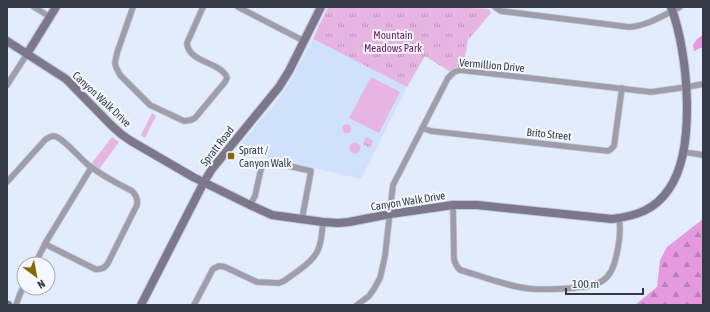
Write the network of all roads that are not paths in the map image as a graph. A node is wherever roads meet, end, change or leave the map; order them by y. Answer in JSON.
{"nodes":[{"id":1,"x":34,"y":7,"type":"edge"},
{"id":2,"x":56,"y":7,"type":"edge"},
{"id":3,"x":133,"y":7,"type":"edge"},
{"id":4,"x":203,"y":7,"type":"edge"},
{"id":5,"x":238,"y":7,"type":"edge"},
{"id":6,"x":321,"y":7,"type":"edge"},
{"id":7,"x":495,"y":7,"type":"edge"},
{"id":8,"x":680,"y":7,"type":"edge"},
{"id":9,"x":672,"y":9,"type":"edge"},
{"id":10,"x":50,"y":17,"type":"junction"},
{"id":11,"x":304,"y":41,"type":"junction"},
{"id":12,"x":7,"y":42,"type":"edge"},
{"id":13,"x":27,"y":54,"type":"junction"},
{"id":14,"x":703,"y":84,"type":"edge"},
{"id":15,"x":7,"y":85,"type":"edge"},
{"id":16,"x":687,"y":87,"type":"junction"},
{"id":17,"x":622,"y":88,"type":"junction"},
{"id":18,"x":422,"y":128,"type":"junction"},
{"id":19,"x":684,"y":152,"type":"junction"},
{"id":20,"x":703,"y":155,"type":"edge"},
{"id":21,"x":91,"y":168,"type":"junction"},
{"id":22,"x":7,"y":182,"type":"edge"},
{"id":23,"x":204,"y":182,"type":"junction"},
{"id":24,"x":250,"y":205,"type":"junction"},
{"id":25,"x":453,"y":205,"type":"junction"},
{"id":26,"x":390,"y":214,"type":"junction"},
{"id":27,"x":619,"y":218,"type":"junction"},
{"id":28,"x":302,"y":219,"type":"junction"},
{"id":29,"x":323,"y":222,"type":"junction"},
{"id":30,"x":45,"y":244,"type":"junction"},
{"id":31,"x":39,"y":256,"type":"edge"},
{"id":32,"x":141,"y":305,"type":"edge"},
{"id":33,"x":194,"y":305,"type":"edge"},
{"id":34,"x":357,"y":305,"type":"edge"}],
"edges":[{"from":1,"to":10,"type":"street"},
{"from":2,"to":10,"type":"street"},
{"from":3,"to":4,"type":"street"},
{"from":5,"to":11,"type":"street"},
{"from":6,"to":11,"type":"street","name":"Spratt Road"},
{"from":7,"to":9,"type":"street"},
{"from":8,"to":9,"type":"street"},
{"from":9,"to":16,"type":"street","name":"Canyon Walk Drive"},
{"from":10,"to":13,"type":"street"},
{"from":11,"to":23,"type":"street","name":"Spratt Road"},
{"from":12,"to":13,"type":"street","name":"Canyon Walk Drive"},
{"from":13,"to":15,"type":"street"},
{"from":13,"to":23,"type":"street","name":"Canyon Walk Drive"},
{"from":14,"to":16,"type":"street","name":"Vermillion Drive"},
{"from":16,"to":17,"type":"street","name":"Vermillion Drive"},
{"from":16,"to":19,"type":"street","name":"Canyon Walk Drive"},
{"from":17,"to":18,"type":"street","name":"Vermillion Drive"},
{"from":17,"to":18,"type":"street","name":"Brito Street"},
{"from":18,"to":26,"type":"street","name":"Vermillion Drive"},
{"from":19,"to":20,"type":"street"},
{"from":19,"to":27,"type":"street","name":"Canyon Walk Drive"},
{"from":21,"to":22,"type":"street"},
{"from":21,"to":30,"type":"street"},
{"from":21,"to":30,"type":"street"},
{"from":23,"to":24,"type":"street","name":"Canyon Walk Drive"},
{"from":23,"to":32,"type":"street","name":"Spratt Road"},
{"from":24,"to":28,"type":"street","name":"Canyon Walk Drive"},
{"from":24,"to":28,"type":"street"},
{"from":25,"to":26,"type":"street","name":"Canyon Walk Drive"},
{"from":25,"to":27,"type":"street","name":"Canyon Walk Drive"},
{"from":25,"to":27,"type":"street"},
{"from":26,"to":29,"type":"street","name":"Canyon Walk Drive"},
{"from":26,"to":34,"type":"street","name":"Vermillion Drive"},
{"from":28,"to":29,"type":"street","name":"Canyon Walk Drive"},
{"from":29,"to":33,"type":"street"},
{"from":30,"to":31,"type":"street"}]}
